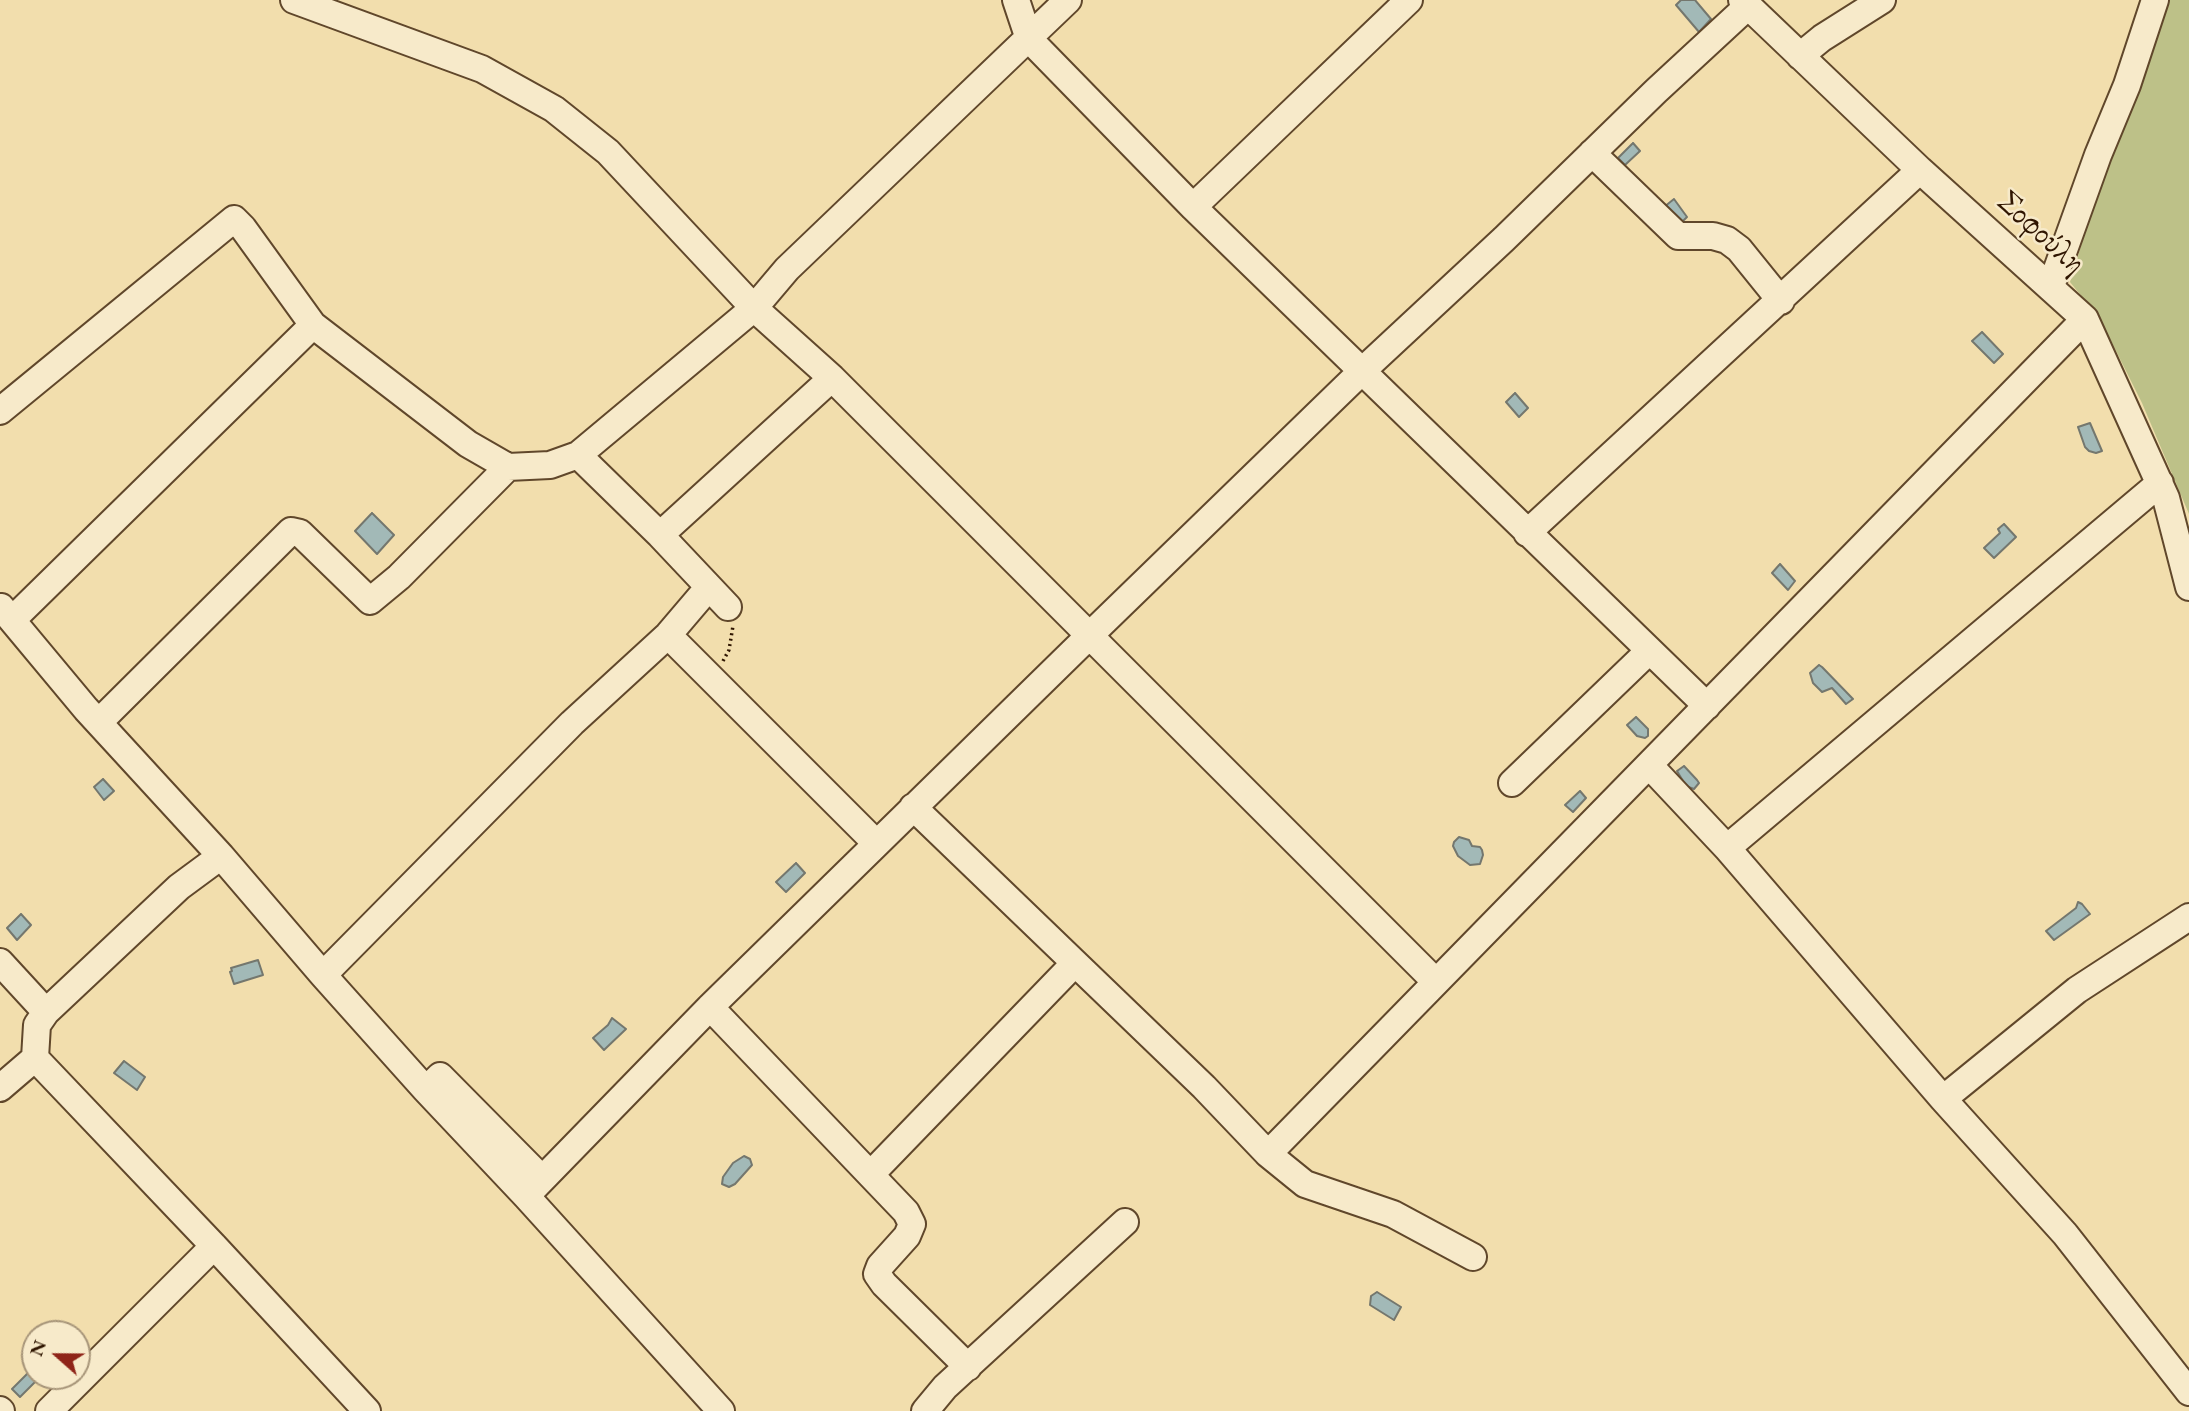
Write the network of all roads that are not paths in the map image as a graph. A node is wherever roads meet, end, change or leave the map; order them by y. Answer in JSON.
{"nodes":[{"id":1,"x":295,"y":0,"type":"edge"},
{"id":2,"x":1016,"y":0,"type":"edge"},
{"id":3,"x":1068,"y":0,"type":"edge"},
{"id":4,"x":1409,"y":0,"type":"edge"},
{"id":5,"x":1882,"y":0,"type":"edge"},
{"id":6,"x":2155,"y":0,"type":"edge"},
{"id":7,"x":1745,"y":3,"type":"edge"},
{"id":8,"x":1029,"y":39,"type":"junction"},
{"id":9,"x":1800,"y":56,"type":"junction"},
{"id":10,"x":1592,"y":153,"type":"junction"},
{"id":11,"x":1920,"y":170,"type":"junction"},
{"id":12,"x":1193,"y":207,"type":"junction"},
{"id":13,"x":2051,"y":286,"type":"junction"},
{"id":14,"x":1781,"y":301,"type":"junction"},
{"id":15,"x":754,"y":308,"type":"junction"},
{"id":16,"x":2085,"y":319,"type":"junction"},
{"id":17,"x":313,"y":325,"type":"junction"},
{"id":18,"x":1361,"y":372,"type":"junction"},
{"id":19,"x":832,"y":378,"type":"junction"},
{"id":20,"x":0,"y":411,"type":"edge"},
{"id":21,"x":578,"y":455,"type":"junction"},
{"id":22,"x":508,"y":467,"type":"junction"},
{"id":23,"x":2160,"y":483,"type":"junction"},
{"id":24,"x":1527,"y":533,"type":"junction"},
{"id":25,"x":660,"y":535,"type":"junction"},
{"id":26,"x":2189,"y":587,"type":"edge"},
{"id":27,"x":708,"y":588,"type":"junction"},
{"id":28,"x":728,"y":607,"type":"road end"},
{"id":29,"x":6,"y":613,"type":"edge"},
{"id":30,"x":668,"y":635,"type":"junction"},
{"id":31,"x":1090,"y":635,"type":"junction"},
{"id":32,"x":1649,"y":651,"type":"junction"},
{"id":33,"x":1707,"y":706,"type":"junction"},
{"id":34,"x":99,"y":722,"type":"junction"},
{"id":35,"x":1649,"y":765,"type":"junction"},
{"id":36,"x":1512,"y":783,"type":"dead end"},
{"id":37,"x":914,"y":807,"type":"junction"},
{"id":38,"x":876,"y":843,"type":"junction"},
{"id":39,"x":1727,"y":848,"type":"junction"},
{"id":40,"x":221,"y":856,"type":"junction"},
{"id":41,"x":2189,"y":917,"type":"edge"},
{"id":42,"x":0,"y":962,"type":"edge"},
{"id":43,"x":1075,"y":963,"type":"junction"},
{"id":44,"x":323,"y":975,"type":"junction"},
{"id":45,"x":1436,"y":982,"type":"junction"},
{"id":46,"x":710,"y":1007,"type":"junction"},
{"id":47,"x":46,"y":1012,"type":"junction"},
{"id":48,"x":35,"y":1058,"type":"junction"},
{"id":49,"x":0,"y":1088,"type":"edge"},
{"id":50,"x":1943,"y":1099,"type":"junction"},
{"id":51,"x":1268,"y":1154,"type":"junction"},
{"id":52,"x":871,"y":1174,"type":"junction"},
{"id":53,"x":534,"y":1187,"type":"junction"},
{"id":54,"x":1125,"y":1222,"type":"dead end"},
{"id":55,"x":214,"y":1246,"type":"junction"},
{"id":56,"x":1473,"y":1257,"type":"dead end"},
{"id":57,"x":968,"y":1367,"type":"junction"},
{"id":58,"x":2189,"y":1392,"type":"edge"},
{"id":59,"x":49,"y":1411,"type":"edge"},
{"id":60,"x":367,"y":1411,"type":"edge"},
{"id":61,"x":721,"y":1411,"type":"edge"},
{"id":62,"x":925,"y":1411,"type":"edge"}],
"edges":[{"from":1,"to":15,"type":"street"},
{"from":2,"to":8,"type":"street"},
{"from":3,"to":8,"type":"street"},
{"from":4,"to":12,"type":"street"},
{"from":5,"to":9,"type":"street"},
{"from":6,"to":13,"type":"street"},
{"from":7,"to":9,"type":"street","name":"Σοφούλη"},
{"from":7,"to":10,"type":"street"},
{"from":8,"to":12,"type":"street"},
{"from":8,"to":15,"type":"street"},
{"from":9,"to":11,"type":"street","name":"Σοφούλη"},
{"from":10,"to":14,"type":"street"},
{"from":10,"to":18,"type":"street"},
{"from":11,"to":13,"type":"street","name":"Σοφούλη"},
{"from":11,"to":14,"type":"street"},
{"from":12,"to":18,"type":"street"},
{"from":13,"to":16,"type":"street","name":"Σοφούλη"},
{"from":14,"to":24,"type":"street"},
{"from":15,"to":19,"type":"street"},
{"from":15,"to":21,"type":"street"},
{"from":16,"to":23,"type":"street","name":"Σοφούλη"},
{"from":16,"to":33,"type":"street"},
{"from":17,"to":20,"type":"street"},
{"from":17,"to":22,"type":"street"},
{"from":17,"to":29,"type":"street"},
{"from":18,"to":24,"type":"street"},
{"from":18,"to":31,"type":"street"},
{"from":19,"to":25,"type":"street"},
{"from":19,"to":31,"type":"street"},
{"from":21,"to":22,"type":"street"},
{"from":21,"to":25,"type":"street"},
{"from":22,"to":34,"type":"street"},
{"from":23,"to":26,"type":"street","name":"Σοφούλη"},
{"from":23,"to":39,"type":"street"},
{"from":24,"to":32,"type":"street"},
{"from":25,"to":27,"type":"street"},
{"from":27,"to":28,"type":"street"},
{"from":27,"to":30,"type":"street"},
{"from":29,"to":34,"type":"street"},
{"from":30,"to":38,"type":"street"},
{"from":30,"to":44,"type":"street"},
{"from":31,"to":37,"type":"street"},
{"from":31,"to":45,"type":"street"},
{"from":32,"to":33,"type":"street"},
{"from":32,"to":36,"type":"street"},
{"from":33,"to":35,"type":"street"},
{"from":34,"to":40,"type":"street"},
{"from":35,"to":39,"type":"street"},
{"from":35,"to":45,"type":"street"},
{"from":37,"to":38,"type":"street"},
{"from":37,"to":43,"type":"street"},
{"from":38,"to":46,"type":"street"},
{"from":39,"to":50,"type":"street"},
{"from":40,"to":44,"type":"street"},
{"from":40,"to":47,"type":"street"},
{"from":41,"to":50,"type":"street"},
{"from":42,"to":47,"type":"street"},
{"from":43,"to":51,"type":"street"},
{"from":43,"to":52,"type":"street"},
{"from":44,"to":53,"type":"street"},
{"from":45,"to":51,"type":"street"},
{"from":46,"to":52,"type":"street"},
{"from":46,"to":53,"type":"street"},
{"from":47,"to":48,"type":"street"},
{"from":48,"to":49,"type":"street"},
{"from":48,"to":55,"type":"street"},
{"from":50,"to":58,"type":"street"},
{"from":51,"to":56,"type":"street"},
{"from":52,"to":57,"type":"street"},
{"from":53,"to":61,"type":"street"},
{"from":54,"to":57,"type":"street"},
{"from":55,"to":59,"type":"street"},
{"from":55,"to":60,"type":"street"},
{"from":57,"to":62,"type":"street"}]}
